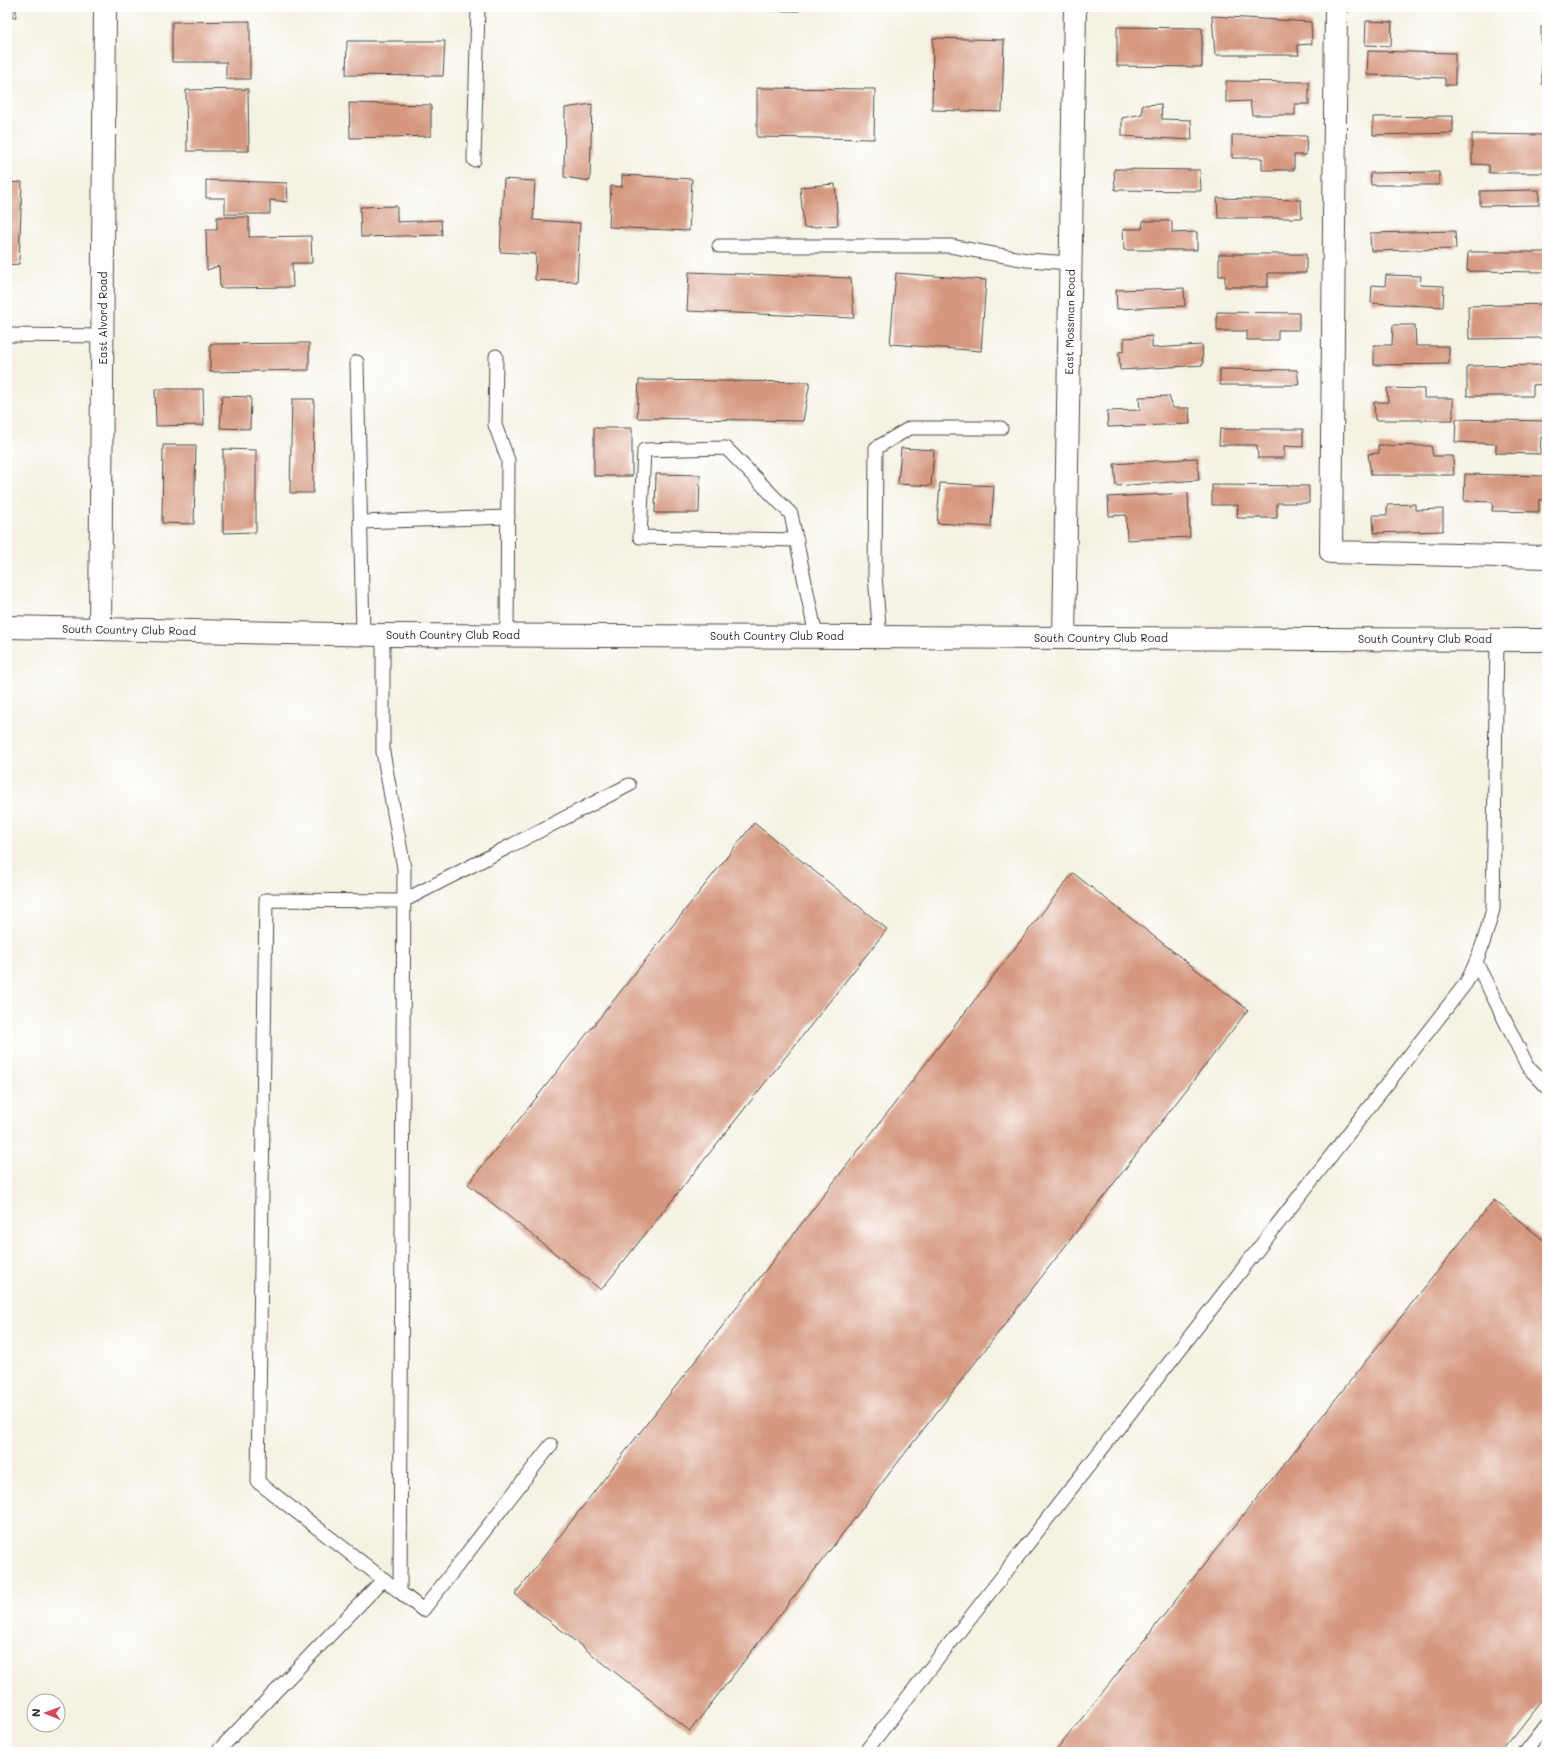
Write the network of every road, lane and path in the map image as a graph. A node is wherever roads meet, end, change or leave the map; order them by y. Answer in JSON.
{"nodes":[{"id":1,"x":105,"y":7,"type":"edge"},
{"id":2,"x":478,"y":7,"type":"edge"},
{"id":3,"x":1075,"y":7,"type":"edge"},
{"id":4,"x":1336,"y":7,"type":"edge"},
{"id":5,"x":474,"y":160,"type":"dead end"},
{"id":6,"x":719,"y":246,"type":"dead end"},
{"id":7,"x":1071,"y":263,"type":"junction"},
{"id":8,"x":7,"y":335,"type":"edge"},
{"id":9,"x":103,"y":336,"type":"junction"},
{"id":10,"x":496,"y":356,"type":"dead end"},
{"id":11,"x":357,"y":362,"type":"dead end"},
{"id":12,"x":1001,"y":428,"type":"dead end"},
{"id":13,"x":508,"y":517,"type":"junction"},
{"id":14,"x":360,"y":522,"type":"junction"},
{"id":15,"x":796,"y":540,"type":"junction"},
{"id":16,"x":1547,"y":557,"type":"edge"},
{"id":17,"x":7,"y":628,"type":"edge"},
{"id":18,"x":100,"y":629,"type":"junction"},
{"id":19,"x":373,"y":635,"type":"junction"},
{"id":20,"x":507,"y":635,"type":"junction"},
{"id":21,"x":816,"y":636,"type":"junction"},
{"id":22,"x":880,"y":638,"type":"junction"},
{"id":23,"x":1064,"y":638,"type":"junction"},
{"id":24,"x":1497,"y":639,"type":"junction"},
{"id":25,"x":1547,"y":640,"type":"edge"},
{"id":26,"x":629,"y":785,"type":"dead end"},
{"id":27,"x":404,"y":901,"type":"junction"},
{"id":28,"x":1477,"y":964,"type":"junction"},
{"id":29,"x":1547,"y":1087,"type":"edge"},
{"id":30,"x":551,"y":1446,"type":"dead end"},
{"id":31,"x":384,"y":1579,"type":"junction"},
{"id":32,"x":400,"y":1592,"type":"junction"},
{"id":33,"x":1547,"y":1724,"type":"edge"},
{"id":34,"x":217,"y":1752,"type":"edge"},
{"id":35,"x":865,"y":1752,"type":"edge"},
{"id":36,"x":1525,"y":1752,"type":"edge"}],
"edges":[{"from":1,"to":9,"type":"street","name":"East Alvord Road"},
{"from":2,"to":5,"type":"lane"},
{"from":3,"to":7,"type":"street","name":"East Mossman Road"},
{"from":4,"to":16,"type":"street"},
{"from":6,"to":7,"type":"lane"},
{"from":7,"to":23,"type":"street","name":"East Mossman Road"},
{"from":8,"to":9,"type":"lane"},
{"from":9,"to":18,"type":"street","name":"East Alvord Road"},
{"from":10,"to":13,"type":"lane"},
{"from":11,"to":14,"type":"lane"},
{"from":12,"to":22,"type":"lane"},
{"from":13,"to":14,"type":"lane"},
{"from":13,"to":20,"type":"lane"},
{"from":14,"to":19,"type":"lane"},
{"from":15,"to":15,"type":"lane"},
{"from":15,"to":21,"type":"lane"},
{"from":17,"to":18,"type":"street","name":"South Country Club Road"},
{"from":18,"to":19,"type":"street","name":"South Country Club Road"},
{"from":19,"to":20,"type":"street","name":"South Country Club Road"},
{"from":19,"to":27,"type":"lane"},
{"from":20,"to":21,"type":"street","name":"South Country Club Road"},
{"from":21,"to":22,"type":"street","name":"South Country Club Road"},
{"from":22,"to":23,"type":"street","name":"South Country Club Road"},
{"from":23,"to":24,"type":"street","name":"South Country Club Road"},
{"from":24,"to":25,"type":"street","name":"South Country Club Road"},
{"from":24,"to":28,"type":"lane"},
{"from":26,"to":27,"type":"lane"},
{"from":27,"to":31,"type":"lane"},
{"from":27,"to":32,"type":"lane"},
{"from":28,"to":29,"type":"lane"},
{"from":28,"to":35,"type":"lane"},
{"from":30,"to":32,"type":"lane"},
{"from":31,"to":32,"type":"lane"},
{"from":31,"to":34,"type":"lane"},
{"from":33,"to":36,"type":"lane"}]}
